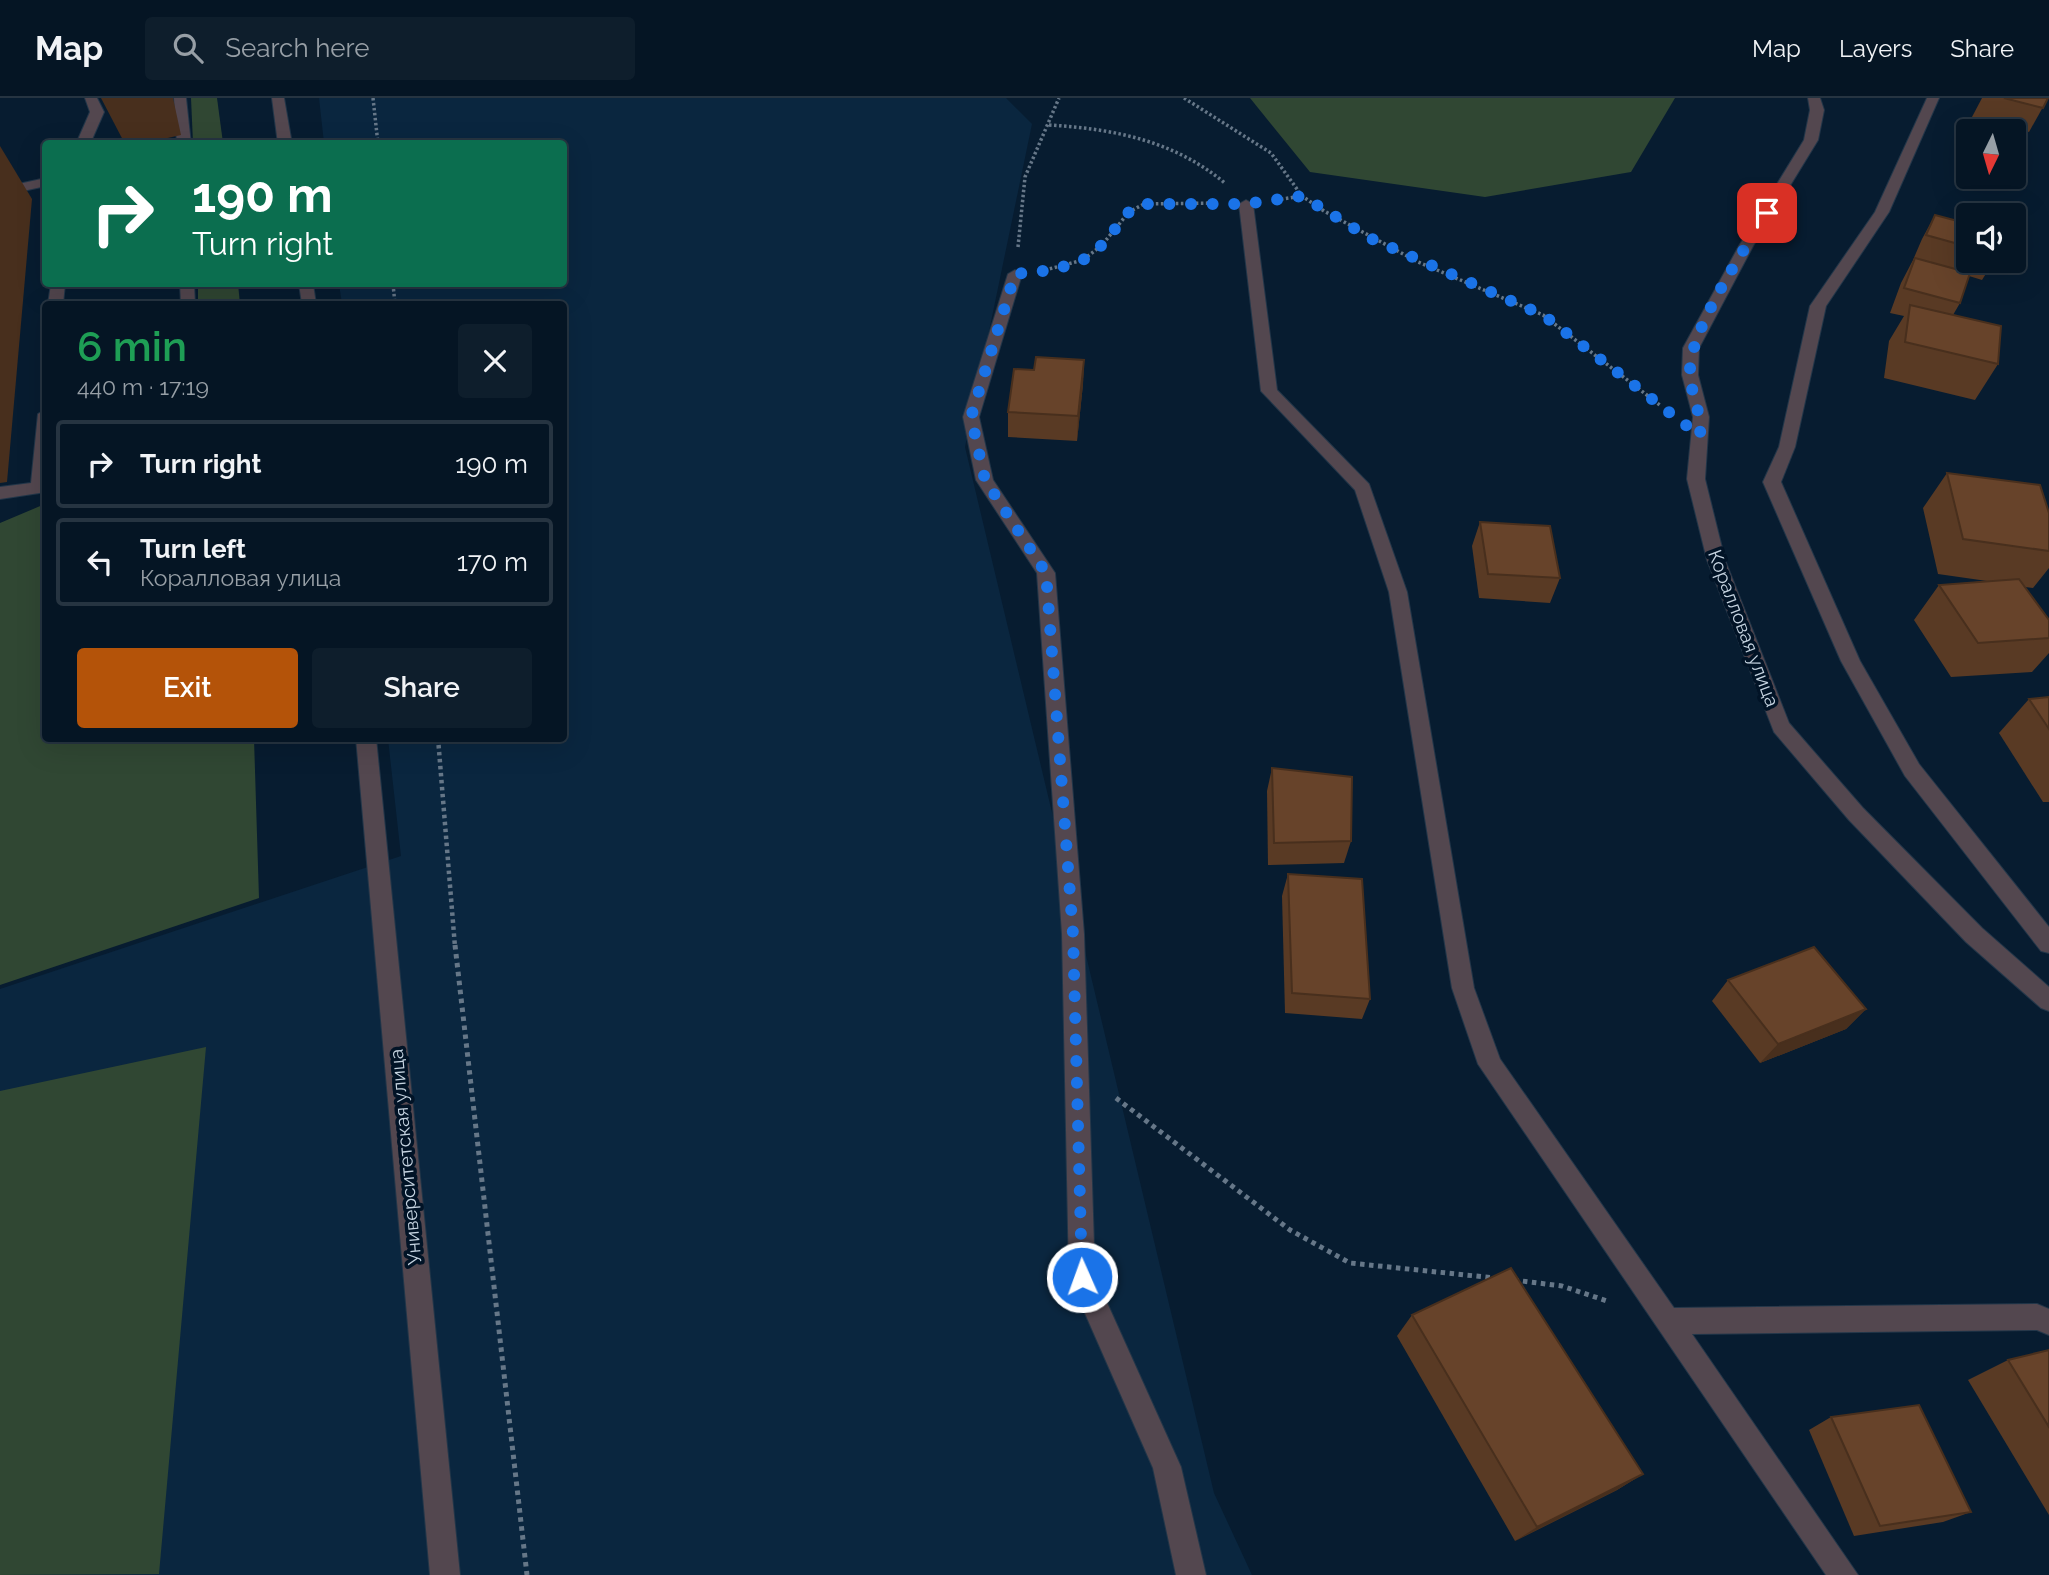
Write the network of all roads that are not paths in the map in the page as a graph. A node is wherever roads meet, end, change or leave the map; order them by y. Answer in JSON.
{"nodes":[{"id":1,"x":92,"y":98,"type":"edge"},
{"id":2,"x":180,"y":98,"type":"edge"},
{"id":3,"x":278,"y":98,"type":"edge"},
{"id":4,"x":1814,"y":98,"type":"edge"},
{"id":5,"x":1933,"y":98,"type":"edge"},
{"id":6,"x":85,"y":140,"type":"edge"},
{"id":7,"x":184,"y":140,"type":"edge"},
{"id":8,"x":284,"y":140,"type":"edge"},
{"id":9,"x":42,"y":183,"type":"edge"},
{"id":10,"x":0,"y":192,"type":"edge"},
{"id":11,"x":1246,"y":204,"type":"road end"},
{"id":12,"x":1015,"y":274,"type":"road end"},
{"id":13,"x":42,"y":486,"type":"edge"},
{"id":14,"x":0,"y":493,"type":"edge"},
{"id":15,"x":366,"y":742,"type":"edge"},
{"id":16,"x":2049,"y":944,"type":"edge"},
{"id":17,"x":2049,"y":1001,"type":"edge"},
{"id":18,"x":1668,"y":1321,"type":"junction"},
{"id":19,"x":2049,"y":1322,"type":"edge"},
{"id":20,"x":445,"y":1575,"type":"edge"},
{"id":21,"x":1191,"y":1575,"type":"edge"},
{"id":22,"x":1843,"y":1575,"type":"edge"}],
"edges":[{"from":1,"to":6,"type":"street"},
{"from":2,"to":7,"type":"street"},
{"from":3,"to":8,"type":"street"},
{"from":4,"to":17,"type":"street","name":"Коралловая улица"},
{"from":5,"to":16,"type":"street"},
{"from":9,"to":10,"type":"street"},
{"from":11,"to":18,"type":"street"},
{"from":12,"to":21,"type":"street"},
{"from":13,"to":14,"type":"street"},
{"from":15,"to":20,"type":"street","name":"Университетская улица"},
{"from":18,"to":19,"type":"street"},
{"from":18,"to":22,"type":"street"}]}
